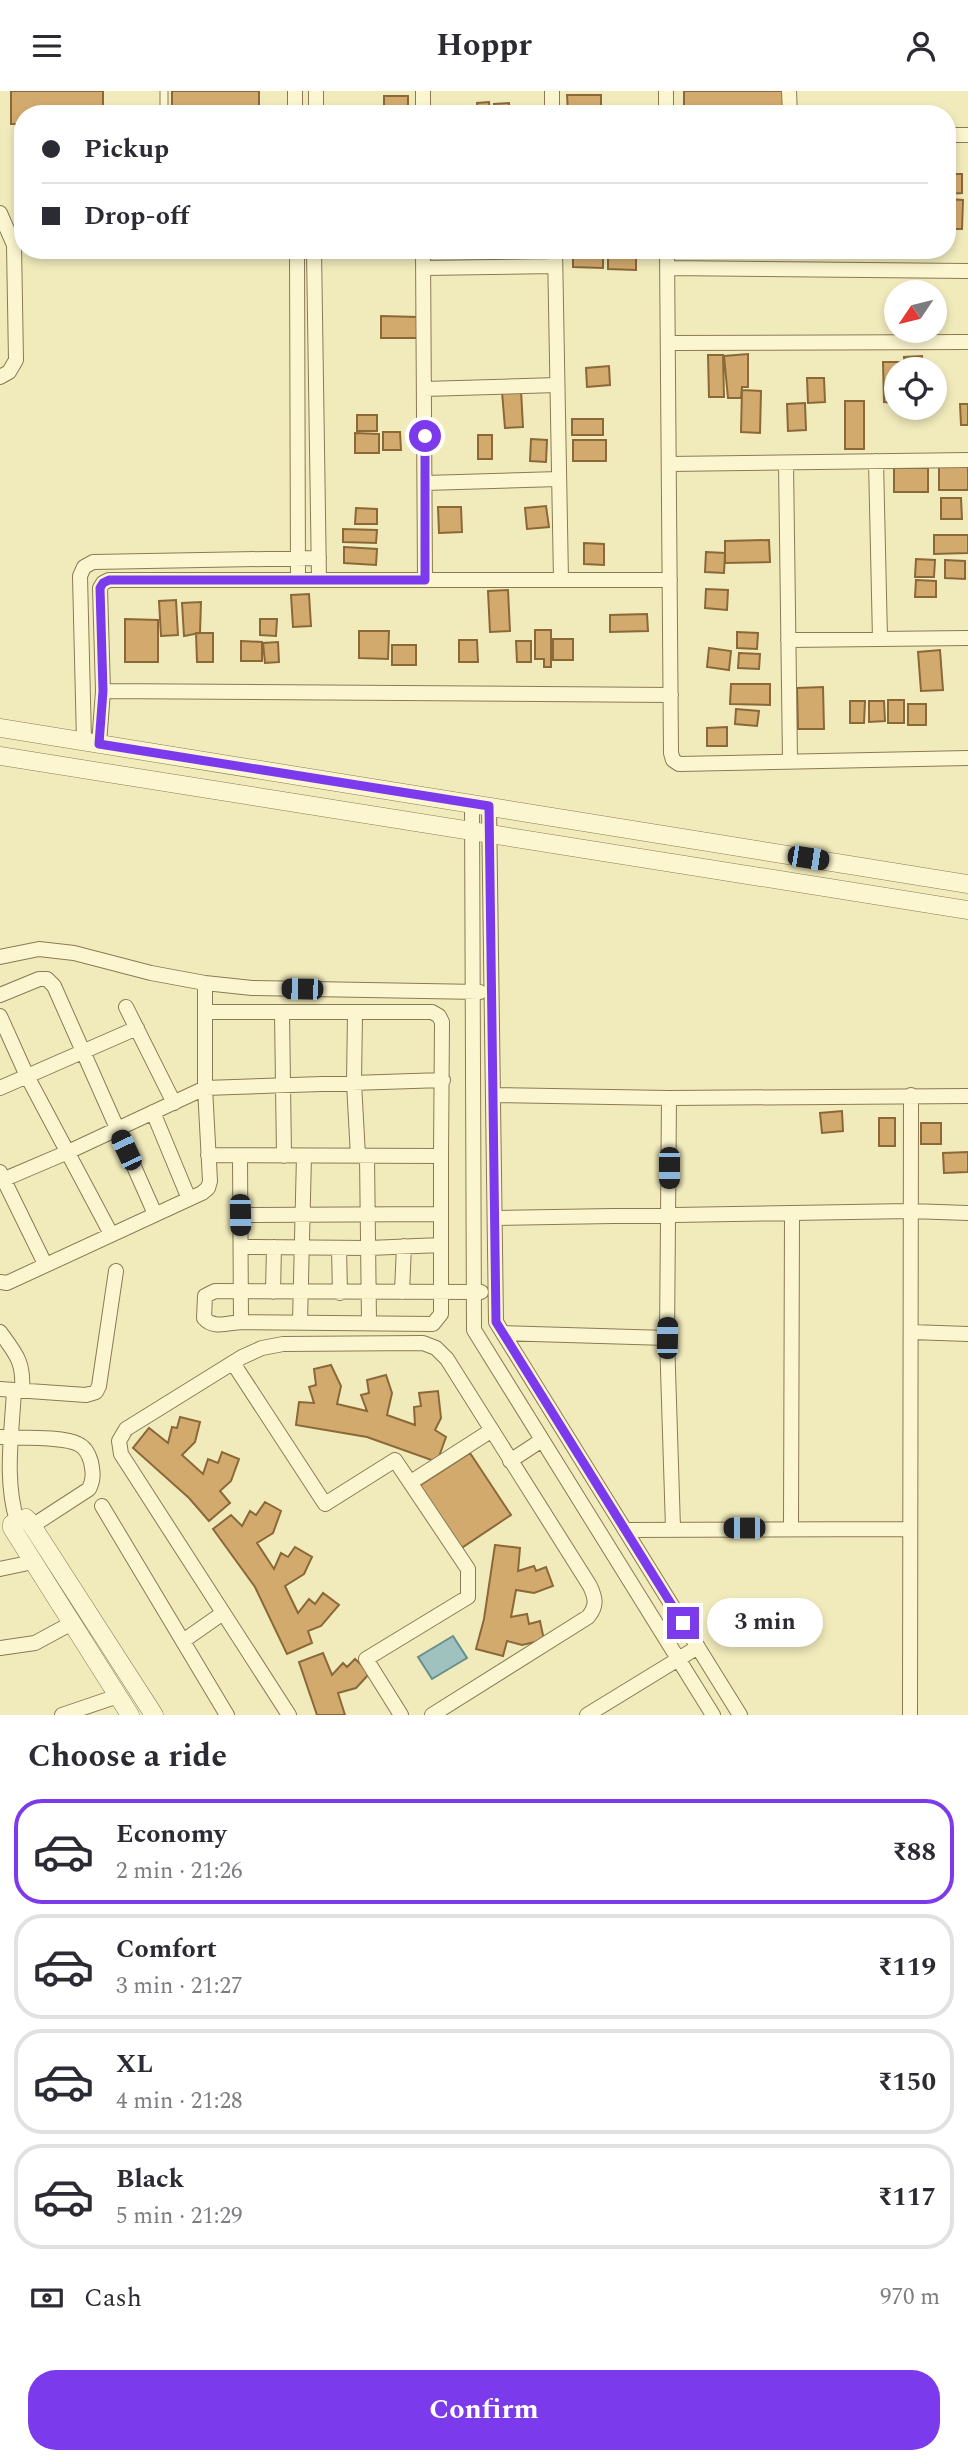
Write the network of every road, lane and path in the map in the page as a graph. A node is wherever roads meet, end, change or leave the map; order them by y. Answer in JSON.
{"nodes":[{"id":1,"x":0,"y":213,"type":"edge"},
{"id":2,"x":14,"y":245,"type":"edge"},
{"id":3,"x":14,"y":259,"type":"edge"},
{"id":4,"x":297,"y":259,"type":"edge"},
{"id":5,"x":314,"y":259,"type":"edge"},
{"id":6,"x":424,"y":259,"type":"edge"},
{"id":7,"x":555,"y":259,"type":"edge"},
{"id":8,"x":667,"y":259,"type":"edge"},
{"id":9,"x":555,"y":266,"type":"junction"},
{"id":10,"x":424,"y":268,"type":"junction"},
{"id":11,"x":667,"y":268,"type":"junction"},
{"id":12,"x":968,"y":271,"type":"edge"},
{"id":13,"x":968,"y":342,"type":"edge"},
{"id":14,"x":668,"y":343,"type":"junction"},
{"id":15,"x":0,"y":377,"type":"edge"},
{"id":16,"x":557,"y":385,"type":"junction"},
{"id":17,"x":424,"y":389,"type":"junction"},
{"id":18,"x":968,"y":460,"type":"edge"},
{"id":19,"x":876,"y":461,"type":"junction"},
{"id":20,"x":786,"y":463,"type":"junction"},
{"id":21,"x":669,"y":464,"type":"junction"},
{"id":22,"x":559,"y":479,"type":"junction"},
{"id":23,"x":425,"y":483,"type":"junction"},
{"id":24,"x":319,"y":558,"type":"junction"},
{"id":25,"x":298,"y":559,"type":"junction"},
{"id":26,"x":84,"y":567,"type":"junction"},
{"id":27,"x":298,"y":580,"type":"junction"},
{"id":28,"x":319,"y":580,"type":"junction"},
{"id":29,"x":425,"y":580,"type":"junction"},
{"id":30,"x":561,"y":580,"type":"junction"},
{"id":31,"x":670,"y":580,"type":"junction"},
{"id":32,"x":103,"y":583,"type":"junction"},
{"id":33,"x":968,"y":638,"type":"edge"},
{"id":34,"x":880,"y":639,"type":"junction"},
{"id":35,"x":788,"y":640,"type":"junction"},
{"id":36,"x":103,"y":691,"type":"junction"},
{"id":37,"x":671,"y":695,"type":"junction"},
{"id":38,"x":0,"y":728,"type":"edge"},
{"id":39,"x":92,"y":743,"type":"junction"},
{"id":40,"x":0,"y":756,"type":"edge"},
{"id":41,"x":968,"y":758,"type":"edge"},
{"id":42,"x":790,"y":760,"type":"junction"},
{"id":43,"x":480,"y":805,"type":"junction"},
{"id":44,"x":480,"y":831,"type":"junction"},
{"id":45,"x":968,"y":884,"type":"edge"},
{"id":46,"x":968,"y":909,"type":"edge"},
{"id":47,"x":0,"y":957,"type":"edge"},
{"id":48,"x":205,"y":983,"type":"junction"},
{"id":49,"x":472,"y":991,"type":"junction"},
{"id":50,"x":491,"y":993,"type":"junction"},
{"id":51,"x":0,"y":995,"type":"edge"},
{"id":52,"x":126,"y":1007,"type":"dead end"},
{"id":53,"x":205,"y":1012,"type":"junction"},
{"id":54,"x":282,"y":1012,"type":"junction"},
{"id":55,"x":355,"y":1013,"type":"junction"},
{"id":56,"x":0,"y":1016,"type":"edge"},
{"id":57,"x":137,"y":1028,"type":"junction"},
{"id":58,"x":83,"y":1051,"type":"junction"},
{"id":59,"x":27,"y":1076,"type":"junction"},
{"id":60,"x":443,"y":1080,"type":"junction"},
{"id":61,"x":354,"y":1083,"type":"junction"},
{"id":62,"x":282,"y":1085,"type":"junction"},
{"id":63,"x":0,"y":1088,"type":"edge"},
{"id":64,"x":205,"y":1088,"type":"junction"},
{"id":65,"x":493,"y":1095,"type":"junction"},
{"id":66,"x":911,"y":1095,"type":"junction"},
{"id":67,"x":968,"y":1096,"type":"edge"},
{"id":68,"x":669,"y":1098,"type":"junction"},
{"id":69,"x":174,"y":1103,"type":"junction"},
{"id":70,"x":153,"y":1112,"type":"junction"},
{"id":71,"x":116,"y":1129,"type":"junction"},
{"id":72,"x":68,"y":1152,"type":"junction"},
{"id":73,"x":208,"y":1155,"type":"junction"},
{"id":74,"x":240,"y":1156,"type":"junction"},
{"id":75,"x":284,"y":1156,"type":"junction"},
{"id":76,"x":304,"y":1156,"type":"junction"},
{"id":77,"x":363,"y":1156,"type":"junction"},
{"id":78,"x":441,"y":1156,"type":"junction"},
{"id":79,"x":1,"y":1178,"type":"edge"},
{"id":80,"x":189,"y":1199,"type":"junction"},
{"id":81,"x":910,"y":1211,"type":"junction"},
{"id":82,"x":968,"y":1213,"type":"edge"},
{"id":83,"x":155,"y":1214,"type":"junction"},
{"id":84,"x":302,"y":1214,"type":"junction"},
{"id":85,"x":368,"y":1214,"type":"junction"},
{"id":86,"x":441,"y":1214,"type":"junction"},
{"id":87,"x":792,"y":1214,"type":"junction"},
{"id":88,"x":240,"y":1215,"type":"junction"},
{"id":89,"x":669,"y":1215,"type":"junction"},
{"id":90,"x":495,"y":1218,"type":"junction"},
{"id":91,"x":111,"y":1234,"type":"junction"},
{"id":92,"x":441,"y":1245,"type":"junction"},
{"id":93,"x":404,"y":1246,"type":"junction"},
{"id":94,"x":241,"y":1247,"type":"junction"},
{"id":95,"x":274,"y":1247,"type":"junction"},
{"id":96,"x":301,"y":1247,"type":"junction"},
{"id":97,"x":339,"y":1248,"type":"junction"},
{"id":98,"x":369,"y":1248,"type":"junction"},
{"id":99,"x":45,"y":1264,"type":"junction"},
{"id":100,"x":116,"y":1271,"type":"dead end"},
{"id":101,"x":0,"y":1282,"type":"edge"},
{"id":102,"x":441,"y":1291,"type":"junction"},
{"id":103,"x":495,"y":1291,"type":"junction"},
{"id":104,"x":241,"y":1292,"type":"junction"},
{"id":105,"x":273,"y":1292,"type":"junction"},
{"id":106,"x":402,"y":1292,"type":"junction"},
{"id":107,"x":473,"y":1292,"type":"junction"},
{"id":108,"x":300,"y":1293,"type":"junction"},
{"id":109,"x":340,"y":1293,"type":"junction"},
{"id":110,"x":369,"y":1293,"type":"junction"},
{"id":111,"x":241,"y":1322,"type":"junction"},
{"id":112,"x":300,"y":1322,"type":"junction"},
{"id":113,"x":369,"y":1322,"type":"junction"},
{"id":114,"x":0,"y":1332,"type":"edge"},
{"id":115,"x":911,"y":1332,"type":"junction"},
{"id":116,"x":502,"y":1333,"type":"junction"},
{"id":117,"x":968,"y":1334,"type":"edge"},
{"id":118,"x":667,"y":1338,"type":"junction"},
{"id":119,"x":233,"y":1363,"type":"junction"},
{"id":120,"x":12,"y":1390,"type":"edge"},
{"id":121,"x":492,"y":1430,"type":"junction"},
{"id":122,"x":6,"y":1437,"type":"edge"},
{"id":123,"x":542,"y":1440,"type":"junction"},
{"id":124,"x":510,"y":1461,"type":"junction"},
{"id":125,"x":411,"y":1482,"type":"junction"},
{"id":126,"x":5,"y":1484,"type":"edge"},
{"id":127,"x":102,"y":1506,"type":"dead end"},
{"id":128,"x":15,"y":1524,"type":"edge"},
{"id":129,"x":673,"y":1528,"type":"junction"},
{"id":130,"x":790,"y":1528,"type":"junction"},
{"id":131,"x":625,"y":1529,"type":"junction"},
{"id":132,"x":909,"y":1529,"type":"junction"},
{"id":133,"x":33,"y":1562,"type":"junction"},
{"id":134,"x":0,"y":1569,"type":"edge"},
{"id":135,"x":223,"y":1613,"type":"junction"},
{"id":136,"x":72,"y":1623,"type":"junction"},
{"id":137,"x":183,"y":1641,"type":"junction"},
{"id":138,"x":698,"y":1647,"type":"junction"},
{"id":139,"x":0,"y":1648,"type":"edge"},
{"id":140,"x":678,"y":1659,"type":"junction"},
{"id":141,"x":118,"y":1696,"type":"junction"},
{"id":142,"x":62,"y":1715,"type":"edge"},
{"id":143,"x":130,"y":1715,"type":"edge"},
{"id":144,"x":154,"y":1715,"type":"edge"},
{"id":145,"x":228,"y":1715,"type":"edge"},
{"id":146,"x":289,"y":1715,"type":"edge"},
{"id":147,"x":401,"y":1715,"type":"edge"},
{"id":148,"x":432,"y":1715,"type":"edge"},
{"id":149,"x":587,"y":1715,"type":"edge"},
{"id":150,"x":713,"y":1715,"type":"edge"},
{"id":151,"x":740,"y":1715,"type":"edge"},
{"id":152,"x":910,"y":1715,"type":"edge"}],
"edges":[{"from":1,"to":2,"type":"street"},
{"from":3,"to":15,"type":"street"},
{"from":4,"to":25,"type":"street"},
{"from":5,"to":24,"type":"street"},
{"from":6,"to":10,"type":"street"},
{"from":7,"to":9,"type":"street"},
{"from":8,"to":11,"type":"street"},
{"from":9,"to":10,"type":"street"},
{"from":9,"to":16,"type":"street"},
{"from":10,"to":17,"type":"street"},
{"from":11,"to":12,"type":"street"},
{"from":11,"to":14,"type":"street"},
{"from":13,"to":14,"type":"street"},
{"from":14,"to":21,"type":"street"},
{"from":16,"to":17,"type":"street"},
{"from":16,"to":22,"type":"street"},
{"from":17,"to":23,"type":"street"},
{"from":18,"to":19,"type":"street"},
{"from":19,"to":20,"type":"street"},
{"from":19,"to":34,"type":"street"},
{"from":20,"to":21,"type":"street"},
{"from":20,"to":35,"type":"street"},
{"from":21,"to":31,"type":"street"},
{"from":22,"to":23,"type":"street"},
{"from":22,"to":30,"type":"street"},
{"from":23,"to":29,"type":"street"},
{"from":24,"to":25,"type":"street"},
{"from":24,"to":28,"type":"street"},
{"from":25,"to":26,"type":"street"},
{"from":25,"to":27,"type":"street"},
{"from":26,"to":32,"type":"street"},
{"from":26,"to":39,"type":"street"},
{"from":27,"to":28,"type":"street"},
{"from":27,"to":32,"type":"street"},
{"from":28,"to":29,"type":"street"},
{"from":29,"to":30,"type":"street"},
{"from":30,"to":31,"type":"street"},
{"from":31,"to":37,"type":"street"},
{"from":32,"to":36,"type":"street"},
{"from":33,"to":34,"type":"street"},
{"from":34,"to":35,"type":"street"},
{"from":35,"to":42,"type":"street"},
{"from":36,"to":37,"type":"street"},
{"from":36,"to":39,"type":"street"},
{"from":37,"to":42,"type":"street"},
{"from":38,"to":39,"type":"street"},
{"from":39,"to":43,"type":"street"},
{"from":40,"to":44,"type":"street"},
{"from":41,"to":42,"type":"street"},
{"from":43,"to":44,"type":"street"},
{"from":43,"to":45,"type":"street"},
{"from":44,"to":46,"type":"street"},
{"from":44,"to":49,"type":"street"},
{"from":44,"to":50,"type":"street"},
{"from":47,"to":48,"type":"street"},
{"from":48,"to":49,"type":"street"},
{"from":48,"to":53,"type":"street"},
{"from":49,"to":50,"type":"street"},
{"from":49,"to":107,"type":"street"},
{"from":50,"to":65,"type":"street"},
{"from":51,"to":58,"type":"street"},
{"from":52,"to":57,"type":"street"},
{"from":53,"to":54,"type":"street"},
{"from":53,"to":64,"type":"street"},
{"from":54,"to":55,"type":"street"},
{"from":54,"to":62,"type":"street"},
{"from":55,"to":60,"type":"street"},
{"from":55,"to":61,"type":"street"},
{"from":56,"to":59,"type":"street"},
{"from":57,"to":58,"type":"street"},
{"from":57,"to":69,"type":"street"},
{"from":58,"to":59,"type":"street"},
{"from":58,"to":71,"type":"street"},
{"from":59,"to":63,"type":"street"},
{"from":59,"to":72,"type":"street"},
{"from":60,"to":61,"type":"street"},
{"from":60,"to":78,"type":"street"},
{"from":61,"to":62,"type":"street"},
{"from":61,"to":77,"type":"street"},
{"from":62,"to":64,"type":"street"},
{"from":62,"to":75,"type":"street"},
{"from":64,"to":69,"type":"street"},
{"from":64,"to":73,"type":"street"},
{"from":65,"to":68,"type":"street"},
{"from":65,"to":90,"type":"street"},
{"from":66,"to":67,"type":"street"},
{"from":66,"to":68,"type":"street"},
{"from":66,"to":81,"type":"street"},
{"from":68,"to":89,"type":"street"},
{"from":69,"to":70,"type":"street"},
{"from":70,"to":71,"type":"street"},
{"from":70,"to":80,"type":"street"},
{"from":71,"to":72,"type":"street"},
{"from":71,"to":83,"type":"street"},
{"from":72,"to":79,"type":"street"},
{"from":72,"to":91,"type":"street"},
{"from":73,"to":74,"type":"street"},
{"from":73,"to":80,"type":"street"},
{"from":74,"to":75,"type":"street"},
{"from":74,"to":88,"type":"street"},
{"from":75,"to":76,"type":"street"},
{"from":76,"to":77,"type":"street"},
{"from":76,"to":84,"type":"street"},
{"from":77,"to":78,"type":"street"},
{"from":77,"to":85,"type":"street"},
{"from":78,"to":86,"type":"street"},
{"from":79,"to":99,"type":"street"},
{"from":80,"to":83,"type":"street"},
{"from":81,"to":82,"type":"street"},
{"from":81,"to":87,"type":"street"},
{"from":81,"to":115,"type":"street"},
{"from":83,"to":91,"type":"street"},
{"from":84,"to":85,"type":"street"},
{"from":84,"to":88,"type":"street"},
{"from":84,"to":96,"type":"street"},
{"from":85,"to":86,"type":"street"},
{"from":85,"to":98,"type":"street"},
{"from":86,"to":92,"type":"street"},
{"from":87,"to":89,"type":"street"},
{"from":87,"to":130,"type":"street"},
{"from":88,"to":94,"type":"street"},
{"from":89,"to":90,"type":"street"},
{"from":89,"to":118,"type":"street"},
{"from":90,"to":103,"type":"street"},
{"from":91,"to":99,"type":"street"},
{"from":92,"to":93,"type":"street"},
{"from":92,"to":102,"type":"street"},
{"from":93,"to":98,"type":"street"},
{"from":93,"to":106,"type":"street"},
{"from":94,"to":95,"type":"street"},
{"from":94,"to":104,"type":"street"},
{"from":95,"to":96,"type":"street"},
{"from":95,"to":105,"type":"street"},
{"from":96,"to":97,"type":"street"},
{"from":96,"to":108,"type":"street"},
{"from":97,"to":98,"type":"street"},
{"from":97,"to":109,"type":"street"},
{"from":98,"to":110,"type":"street"},
{"from":99,"to":101,"type":"street"},
{"from":100,"to":120,"type":"street"},
{"from":102,"to":106,"type":"street"},
{"from":102,"to":107,"type":"street"},
{"from":102,"to":113,"type":"street"},
{"from":103,"to":107,"type":"street"},
{"from":103,"to":116,"type":"street"},
{"from":104,"to":105,"type":"street"},
{"from":104,"to":111,"type":"street"},
{"from":104,"to":111,"type":"street"},
{"from":105,"to":108,"type":"street"},
{"from":106,"to":110,"type":"street"},
{"from":107,"to":123,"type":"street"},
{"from":108,"to":109,"type":"street"},
{"from":108,"to":112,"type":"street"},
{"from":109,"to":110,"type":"street"},
{"from":110,"to":113,"type":"street"},
{"from":111,"to":112,"type":"street"},
{"from":112,"to":113,"type":"street"},
{"from":114,"to":120,"type":"street"},
{"from":115,"to":117,"type":"street"},
{"from":115,"to":132,"type":"street"},
{"from":116,"to":118,"type":"street"},
{"from":116,"to":131,"type":"street"},
{"from":118,"to":129,"type":"street"},
{"from":119,"to":121,"type":"street"},
{"from":119,"to":125,"type":"street"},
{"from":119,"to":135,"type":"street"},
{"from":120,"to":122,"type":"street"},
{"from":121,"to":124,"type":"street"},
{"from":121,"to":125,"type":"street"},
{"from":122,"to":126,"type":"street"},
{"from":122,"to":128,"type":"street"},
{"from":123,"to":124,"type":"street"},
{"from":123,"to":140,"type":"street"},
{"from":124,"to":148,"type":"street"},
{"from":125,"to":147,"type":"street"},
{"from":126,"to":128,"type":"street"},
{"from":127,"to":137,"type":"street"},
{"from":128,"to":133,"type":"street"},
{"from":128,"to":144,"type":"street"},
{"from":129,"to":130,"type":"street"},
{"from":129,"to":131,"type":"street"},
{"from":130,"to":132,"type":"street"},
{"from":131,"to":138,"type":"street"},
{"from":132,"to":152,"type":"street"},
{"from":133,"to":134,"type":"street"},
{"from":133,"to":136,"type":"street"},
{"from":135,"to":137,"type":"street"},
{"from":135,"to":146,"type":"street"},
{"from":136,"to":139,"type":"street"},
{"from":136,"to":141,"type":"street"},
{"from":137,"to":145,"type":"street"},
{"from":138,"to":140,"type":"street"},
{"from":138,"to":151,"type":"street"},
{"from":140,"to":149,"type":"street"},
{"from":140,"to":150,"type":"street"},
{"from":141,"to":142,"type":"street"},
{"from":141,"to":143,"type":"street"}]}
